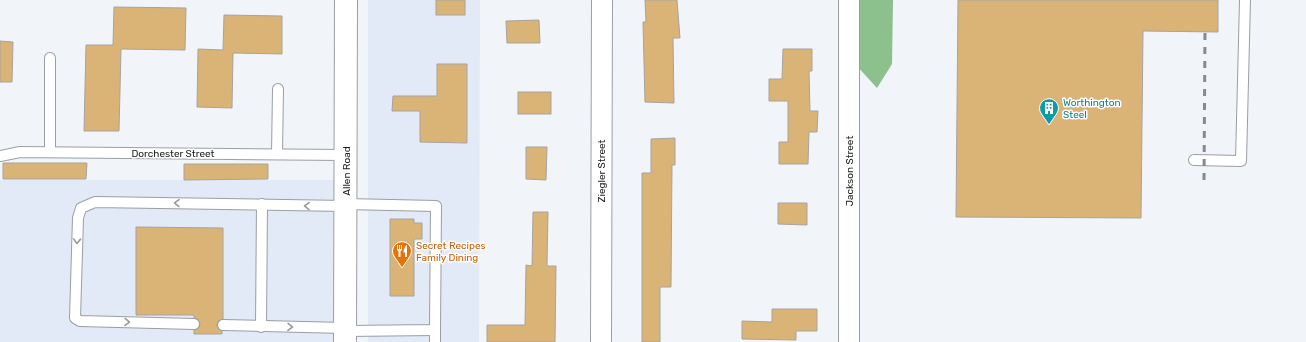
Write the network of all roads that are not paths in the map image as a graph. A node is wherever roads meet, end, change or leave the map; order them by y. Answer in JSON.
{"nodes":[{"id":1,"x":346,"y":0,"type":"edge"},
{"id":2,"x":602,"y":0,"type":"edge"},
{"id":3,"x":849,"y":0,"type":"edge"},
{"id":4,"x":1245,"y":0,"type":"edge"},
{"id":5,"x":50,"y":58,"type":"dead end"},
{"id":6,"x":278,"y":89,"type":"dead end"},
{"id":7,"x":50,"y":152,"type":"junction"},
{"id":8,"x":277,"y":154,"type":"junction"},
{"id":9,"x":0,"y":156,"type":"edge"},
{"id":10,"x":346,"y":156,"type":"junction"},
{"id":11,"x":1194,"y":160,"type":"dead end"},
{"id":12,"x":262,"y":204,"type":"junction"},
{"id":13,"x":346,"y":205,"type":"junction"},
{"id":14,"x":194,"y":324,"type":"dead end"},
{"id":15,"x":222,"y":326,"type":"dead end"},
{"id":16,"x":261,"y":327,"type":"junction"},
{"id":17,"x":435,"y":330,"type":"junction"},
{"id":18,"x":345,"y":334,"type":"edge"},
{"id":19,"x":435,"y":342,"type":"edge"},
{"id":20,"x":601,"y":342,"type":"edge"},
{"id":21,"x":849,"y":342,"type":"edge"}],
"edges":[{"from":1,"to":10,"type":"main road","name":"Allen Road"},
{"from":2,"to":20,"type":"street","name":"Ziegler Street"},
{"from":3,"to":21,"type":"street","name":"Jackson Street"},
{"from":4,"to":11,"type":"lane"},
{"from":5,"to":7,"type":"lane"},
{"from":6,"to":8,"type":"lane"},
{"from":7,"to":8,"type":"lane","name":"Dorchester Street"},
{"from":7,"to":9,"type":"lane","name":"Dorchester Street"},
{"from":8,"to":10,"type":"lane","name":"Dorchester Street"},
{"from":10,"to":13,"type":"main road","name":"Allen Road"},
{"from":13,"to":12,"type":"lane","one_way":true},
{"from":12,"to":14,"type":"lane","one_way":true},
{"from":12,"to":16,"type":"lane"},
{"from":13,"to":17,"type":"lane"},
{"from":13,"to":18,"type":"main road","name":"Allen Road"},
{"from":15,"to":16,"type":"lane"},
{"from":16,"to":18,"type":"lane","one_way":true},
{"from":17,"to":18,"type":"lane"},
{"from":17,"to":19,"type":"lane"}]}
